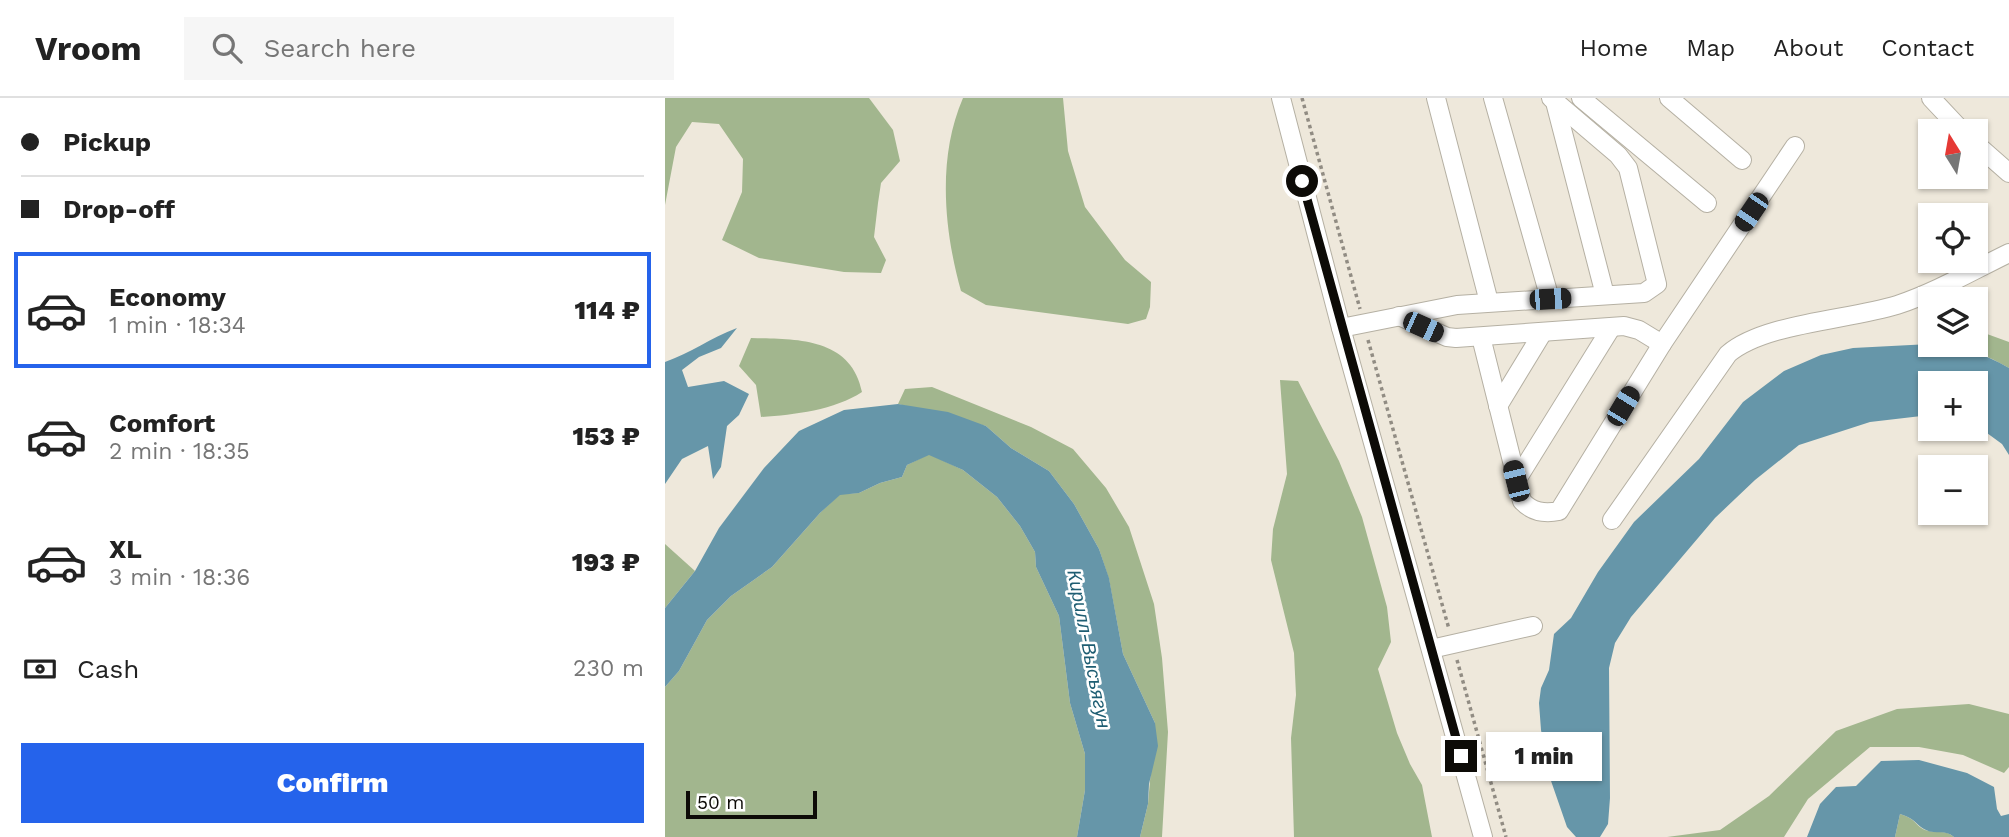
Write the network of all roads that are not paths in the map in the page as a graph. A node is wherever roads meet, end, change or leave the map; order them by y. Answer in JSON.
{"nodes":[{"id":1,"x":1282,"y":98,"type":"edge"},
{"id":2,"x":1436,"y":98,"type":"edge"},
{"id":3,"x":1493,"y":98,"type":"edge"},
{"id":4,"x":1581,"y":98,"type":"edge"},
{"id":5,"x":1669,"y":98,"type":"edge"},
{"id":6,"x":1930,"y":98,"type":"edge"},
{"id":7,"x":1553,"y":100,"type":"edge"},
{"id":8,"x":1950,"y":119,"type":"edge"},
{"id":9,"x":1795,"y":146,"type":"dead end"},
{"id":10,"x":1988,"y":155,"type":"edge"},
{"id":11,"x":1742,"y":159,"type":"dead end"},
{"id":12,"x":2009,"y":173,"type":"edge"},
{"id":13,"x":1707,"y":203,"type":"dead end"},
{"id":14,"x":2009,"y":253,"type":"edge"},
{"id":15,"x":1605,"y":295,"type":"junction"},
{"id":16,"x":1550,"y":299,"type":"junction"},
{"id":17,"x":1489,"y":302,"type":"junction"},
{"id":18,"x":1399,"y":316,"type":"junction"},
{"id":19,"x":1341,"y":328,"type":"junction"},
{"id":20,"x":1611,"y":328,"type":"junction"},
{"id":21,"x":1543,"y":332,"type":"junction"},
{"id":22,"x":1481,"y":337,"type":"junction"},
{"id":23,"x":1662,"y":344,"type":"junction"},
{"id":24,"x":1497,"y":406,"type":"junction"},
{"id":25,"x":1516,"y":481,"type":"junction"},
{"id":26,"x":1612,"y":520,"type":"dead end"},
{"id":27,"x":1533,"y":626,"type":"dead end"},
{"id":28,"x":1431,"y":649,"type":"junction"},
{"id":29,"x":1483,"y":837,"type":"edge"}],
"edges":[{"from":1,"to":19,"type":"street"},
{"from":2,"to":17,"type":"street"},
{"from":3,"to":16,"type":"street"},
{"from":4,"to":13,"type":"street"},
{"from":5,"to":11,"type":"street"},
{"from":6,"to":8,"type":"street"},
{"from":7,"to":15,"type":"street"},
{"from":7,"to":15,"type":"street"},
{"from":9,"to":23,"type":"street"},
{"from":10,"to":12,"type":"street"},
{"from":14,"to":26,"type":"street"},
{"from":15,"to":16,"type":"street"},
{"from":16,"to":17,"type":"street"},
{"from":17,"to":18,"type":"street"},
{"from":18,"to":19,"type":"street"},
{"from":18,"to":22,"type":"street"},
{"from":19,"to":28,"type":"street"},
{"from":20,"to":21,"type":"street"},
{"from":20,"to":23,"type":"street"},
{"from":20,"to":25,"type":"street"},
{"from":21,"to":22,"type":"street"},
{"from":21,"to":24,"type":"street"},
{"from":22,"to":24,"type":"street"},
{"from":23,"to":25,"type":"street"},
{"from":24,"to":25,"type":"street"},
{"from":27,"to":28,"type":"street"},
{"from":28,"to":29,"type":"street"}]}
